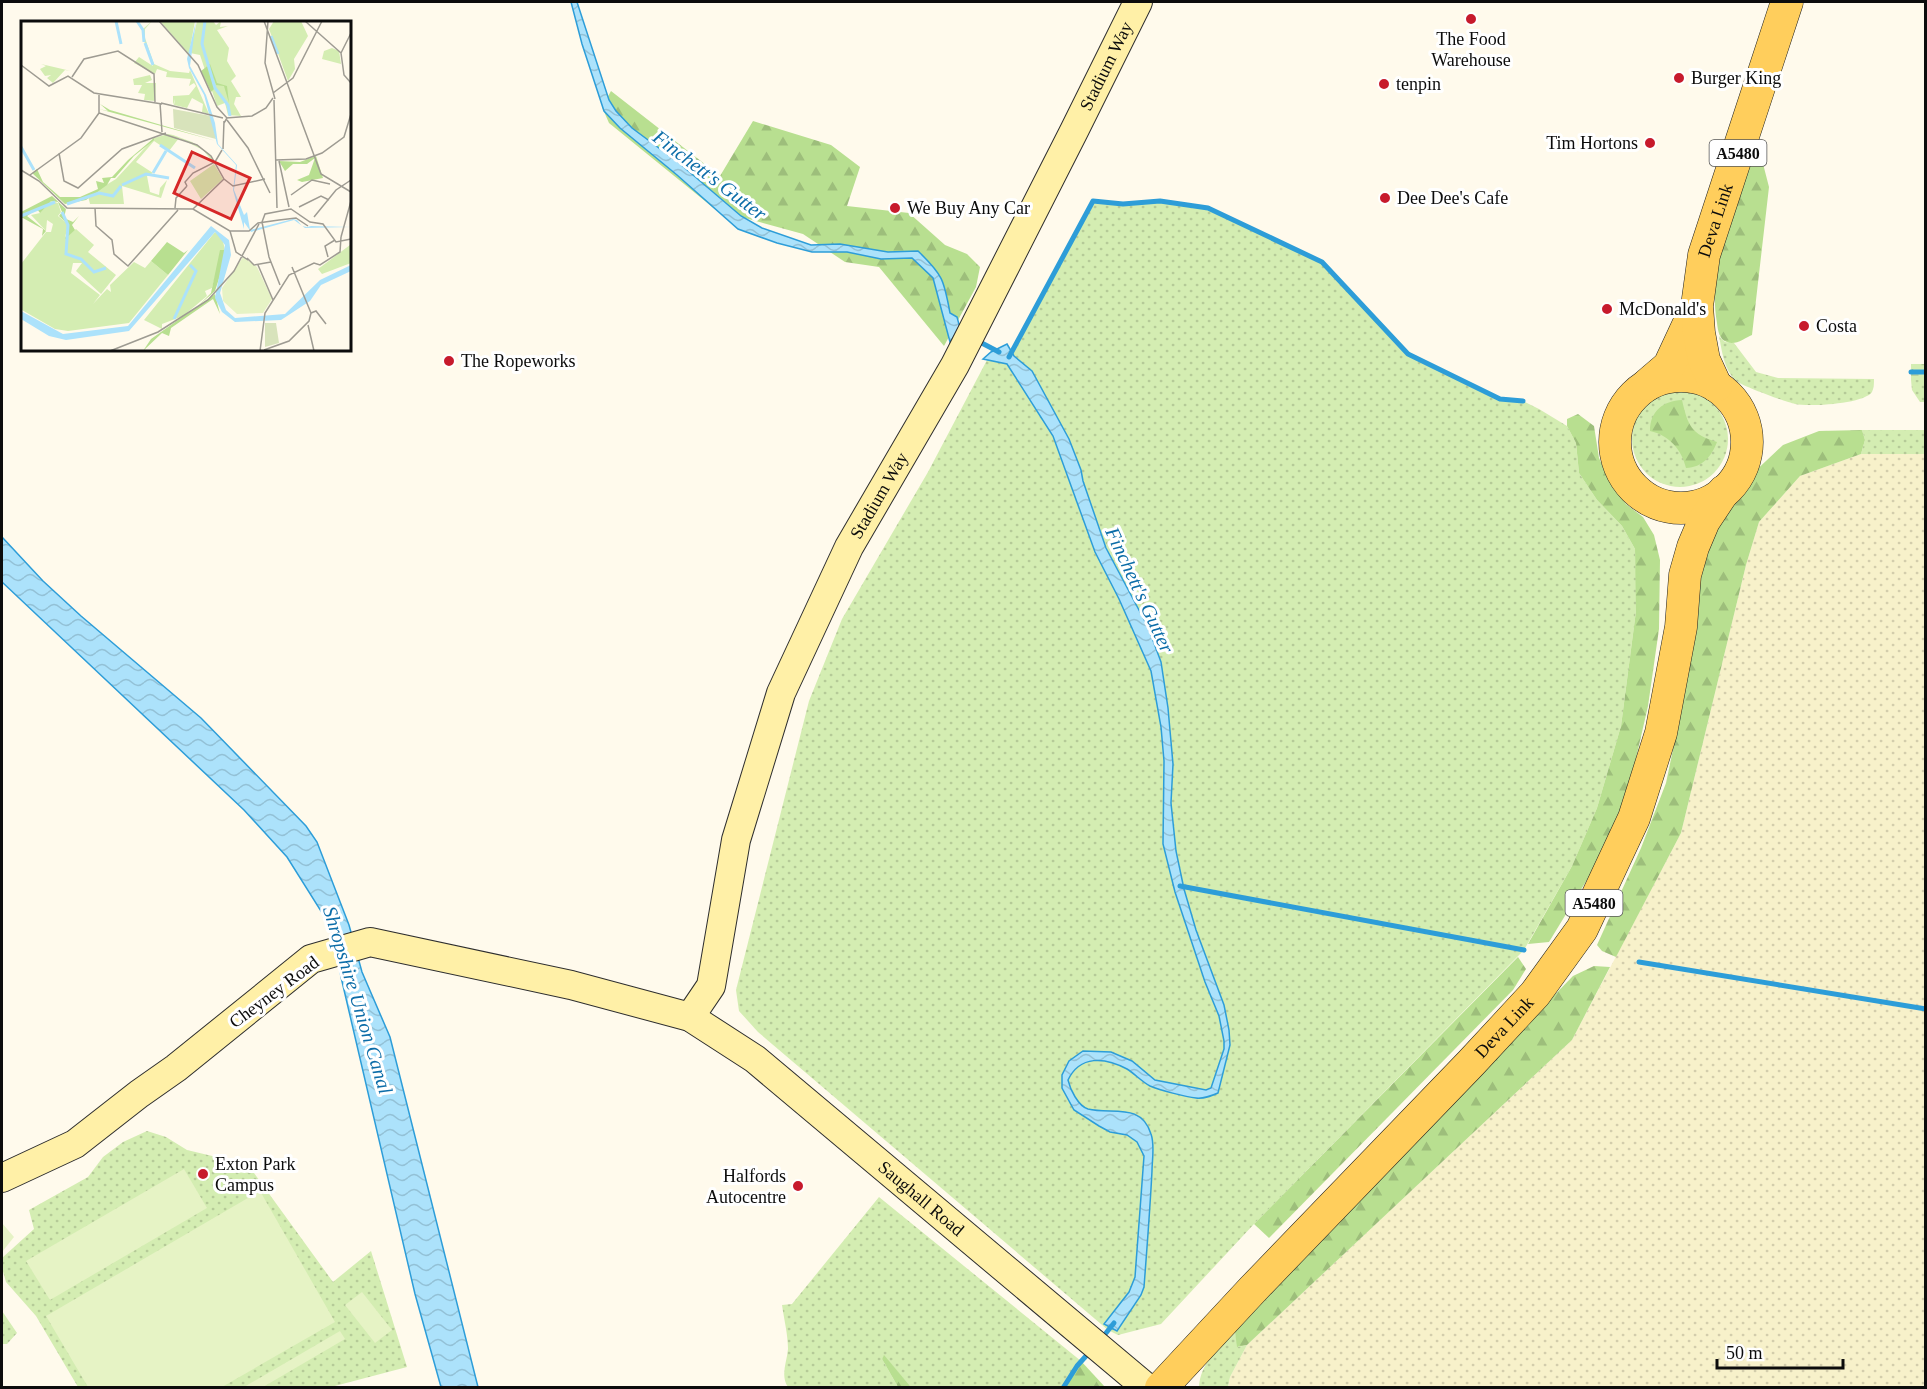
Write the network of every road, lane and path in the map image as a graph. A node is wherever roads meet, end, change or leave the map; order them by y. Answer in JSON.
{"nodes":[{"id":1,"x":1138,"y":2,"type":"edge"},
{"id":2,"x":1787,"y":2,"type":"edge"},
{"id":3,"x":1696,"y":306,"type":"junction"},
{"id":4,"x":1648,"y":384,"type":"junction"},
{"id":5,"x":1716,"y":386,"type":"junction"},
{"id":6,"x":1724,"y":491,"type":"junction"},
{"id":7,"x":1664,"y":506,"type":"junction"},
{"id":8,"x":1685,"y":575,"type":"junction"},
{"id":9,"x":690,"y":1017,"type":"junction"},
{"id":10,"x":2,"y":1179,"type":"edge"},
{"id":11,"x":1147,"y":1388,"type":"edge"},
{"id":12,"x":1161,"y":1388,"type":"edge"}],
"edges":[{"from":1,"to":9,"type":"street","name":"Stadium Way"},
{"from":2,"to":3,"type":"main road","name":"Deva Link","number":"A5480"},
{"from":3,"to":4,"type":"main road","name":"Deva Link","number":"A5480"},
{"from":3,"to":5,"type":"main road","name":"Deva Link","number":"A5480"},
{"from":4,"to":5,"type":"main road","number":"A5480"},
{"from":4,"to":7,"type":"main road","number":"A5480"},
{"from":5,"to":6,"type":"main road","number":"A5480"},
{"from":6,"to":7,"type":"main road","number":"A5480"},
{"from":6,"to":8,"type":"main road","name":"Deva Link","number":"A5480"},
{"from":7,"to":8,"type":"main road","name":"Deva Link","number":"A5480"},
{"from":8,"to":12,"type":"main road","name":"Deva Link","number":"A5480"},
{"from":9,"to":10,"type":"street","name":"Cheyney Road"},
{"from":9,"to":11,"type":"street","name":"Saughall Road"}]}
